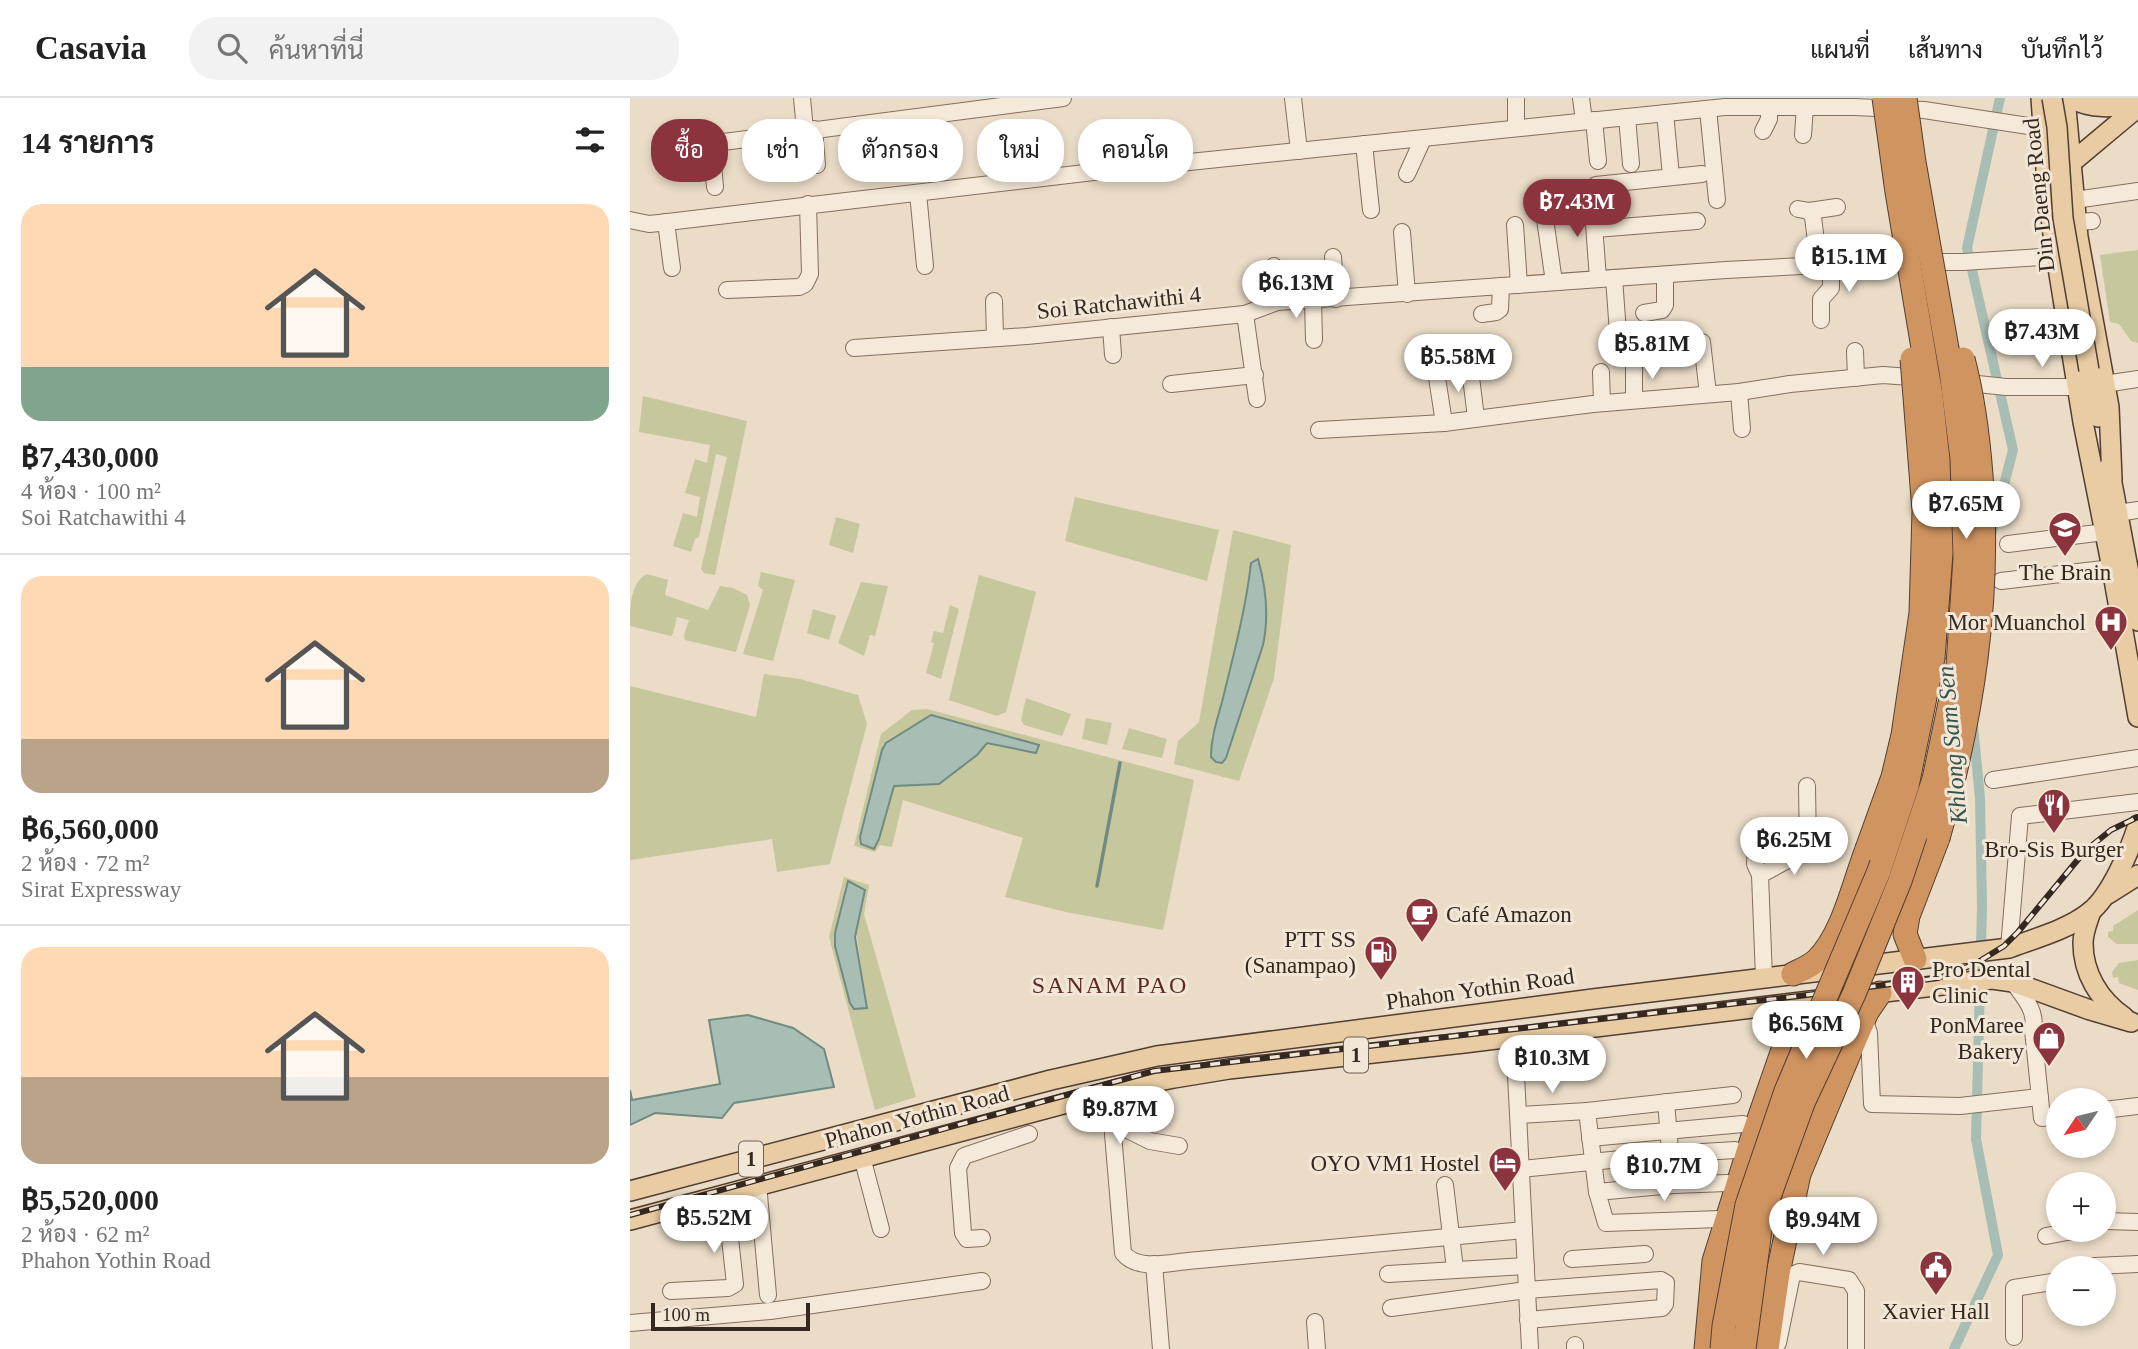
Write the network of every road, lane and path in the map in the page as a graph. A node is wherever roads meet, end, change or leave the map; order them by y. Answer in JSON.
{"nodes":[{"id":1,"x":802,"y":98,"type":"edge"},
{"id":2,"x":935,"y":98,"type":"edge"},
{"id":3,"x":1063,"y":98,"type":"edge"},
{"id":4,"x":1293,"y":98,"type":"edge"},
{"id":5,"x":1516,"y":98,"type":"edge"},
{"id":6,"x":1581,"y":98,"type":"edge"},
{"id":7,"x":2041,"y":98,"type":"edge"},
{"id":8,"x":2052,"y":98,"type":"edge"},
{"id":9,"x":2065,"y":98,"type":"edge"},
{"id":10,"x":2070,"y":98,"type":"edge"},
{"id":11,"x":1896,"y":101,"type":"edge"},
{"id":12,"x":985,"y":103,"type":"edge"},
{"id":13,"x":1786,"y":103,"type":"edge"},
{"id":14,"x":1932,"y":104,"type":"edge"},
{"id":15,"x":2138,"y":105,"type":"edge"},
{"id":16,"x":1699,"y":106,"type":"edge"},
{"id":17,"x":1769,"y":107,"type":"junction"},
{"id":18,"x":1805,"y":107,"type":"junction"},
{"id":19,"x":1665,"y":113,"type":"junction"},
{"id":20,"x":937,"y":115,"type":"junction"},
{"id":21,"x":1627,"y":117,"type":"junction"},
{"id":22,"x":807,"y":119,"type":"edge"},
{"id":23,"x":1589,"y":120,"type":"junction"},
{"id":24,"x":824,"y":127,"type":"edge"},
{"id":25,"x":1516,"y":128,"type":"junction"},
{"id":26,"x":2044,"y":130,"type":"junction"},
{"id":27,"x":2068,"y":130,"type":"junction"},
{"id":28,"x":1763,"y":131,"type":"dead end"},
{"id":29,"x":1803,"y":135,"type":"dead end"},
{"id":30,"x":742,"y":139,"type":"edge"},
{"id":31,"x":1423,"y":139,"type":"junction"},
{"id":32,"x":1364,"y":145,"type":"junction"},
{"id":33,"x":1299,"y":151,"type":"junction"},
{"id":34,"x":1598,"y":161,"type":"dead end"},
{"id":35,"x":2071,"y":163,"type":"junction"},
{"id":36,"x":1631,"y":164,"type":"dead end"},
{"id":37,"x":1407,"y":174,"type":"dead end"},
{"id":38,"x":1702,"y":174,"type":"dead end"},
{"id":39,"x":1671,"y":176,"type":"junction"},
{"id":40,"x":715,"y":187,"type":"dead end"},
{"id":41,"x":1897,"y":191,"type":"junction"},
{"id":42,"x":2138,"y":191,"type":"edge"},
{"id":43,"x":918,"y":193,"type":"junction"},
{"id":44,"x":1717,"y":200,"type":"dead end"},
{"id":45,"x":2075,"y":200,"type":"junction"},
{"id":46,"x":808,"y":204,"type":"junction"},
{"id":47,"x":1837,"y":207,"type":"dead end"},
{"id":48,"x":1371,"y":209,"type":"dead end"},
{"id":49,"x":1544,"y":212,"type":"dead end"},
{"id":50,"x":630,"y":220,"type":"edge"},
{"id":51,"x":1697,"y":220,"type":"dead end"},
{"id":52,"x":666,"y":222,"type":"junction"},
{"id":53,"x":1515,"y":225,"type":"dead end"},
{"id":54,"x":1595,"y":229,"type":"junction"},
{"id":55,"x":1402,"y":232,"type":"dead end"},
{"id":56,"x":2057,"y":256,"type":"junction"},
{"id":57,"x":1333,"y":257,"type":"dead end"},
{"id":58,"x":1825,"y":265,"type":"junction"},
{"id":59,"x":925,"y":266,"type":"dead end"},
{"id":60,"x":1274,"y":266,"type":"dead end"},
{"id":61,"x":1929,"y":267,"type":"junction"},
{"id":62,"x":672,"y":268,"type":"dead end"},
{"id":63,"x":1665,"y":275,"type":"junction"},
{"id":64,"x":1606,"y":279,"type":"junction"},
{"id":65,"x":1554,"y":282,"type":"junction"},
{"id":66,"x":1518,"y":285,"type":"junction"},
{"id":67,"x":1501,"y":286,"type":"junction"},
{"id":68,"x":727,"y":290,"type":"dead end"},
{"id":69,"x":1407,"y":294,"type":"junction"},
{"id":70,"x":1336,"y":299,"type":"junction"},
{"id":71,"x":1314,"y":300,"type":"junction"},
{"id":72,"x":993,"y":301,"type":"dead end"},
{"id":73,"x":1277,"y":302,"type":"junction"},
{"id":74,"x":1644,"y":313,"type":"dead end"},
{"id":75,"x":1245,"y":314,"type":"junction"},
{"id":76,"x":1482,"y":314,"type":"dead end"},
{"id":77,"x":1821,"y":320,"type":"dead end"},
{"id":78,"x":1111,"y":327,"type":"junction"},
{"id":79,"x":1618,"y":332,"type":"dead end"},
{"id":80,"x":995,"y":337,"type":"junction"},
{"id":81,"x":1314,"y":340,"type":"dead end"},
{"id":82,"x":1702,"y":342,"type":"dead end"},
{"id":83,"x":854,"y":348,"type":"dead end"},
{"id":84,"x":1855,"y":351,"type":"dead end"},
{"id":85,"x":1113,"y":355,"type":"dead end"},
{"id":86,"x":1634,"y":362,"type":"dead end"},
{"id":87,"x":1470,"y":369,"type":"dead end"},
{"id":88,"x":1436,"y":371,"type":"dead end"},
{"id":89,"x":1601,"y":372,"type":"dead end"},
{"id":90,"x":1255,"y":375,"type":"junction"},
{"id":91,"x":1856,"y":378,"type":"junction"},
{"id":92,"x":1940,"y":379,"type":"junction"},
{"id":93,"x":2138,"y":379,"type":"edge"},
{"id":94,"x":1171,"y":384,"type":"dead end"},
{"id":95,"x":2105,"y":384,"type":"junction"},
{"id":96,"x":2078,"y":387,"type":"junction"},
{"id":97,"x":1739,"y":392,"type":"junction"},
{"id":98,"x":1708,"y":394,"type":"junction"},
{"id":99,"x":1257,"y":399,"type":"dead end"},
{"id":100,"x":1634,"y":400,"type":"junction"},
{"id":101,"x":1601,"y":403,"type":"junction"},
{"id":102,"x":1476,"y":418,"type":"junction"},
{"id":103,"x":1444,"y":423,"type":"junction"},
{"id":104,"x":1742,"y":429,"type":"dead end"},
{"id":105,"x":1319,"y":430,"type":"dead end"},
{"id":106,"x":2112,"y":479,"type":"junction"},
{"id":107,"x":2138,"y":510,"type":"edge"},
{"id":108,"x":2118,"y":513,"type":"junction"},
{"id":109,"x":2105,"y":532,"type":"junction"},
{"id":110,"x":2008,"y":544,"type":"dead end"},
{"id":111,"x":2112,"y":568,"type":"junction"},
{"id":112,"x":2001,"y":581,"type":"dead end"},
{"id":113,"x":2138,"y":621,"type":"edge"},
{"id":114,"x":2138,"y":717,"type":"edge"},
{"id":115,"x":2138,"y":758,"type":"edge"},
{"id":116,"x":1993,"y":780,"type":"dead end"},
{"id":117,"x":1807,"y":786,"type":"dead end"},
{"id":118,"x":2138,"y":802,"type":"edge"},
{"id":119,"x":2138,"y":825,"type":"edge"},
{"id":120,"x":1756,"y":850,"type":"dead end"},
{"id":121,"x":1760,"y":875,"type":"junction"},
{"id":122,"x":2138,"y":875,"type":"edge"},
{"id":123,"x":1854,"y":884,"type":"junction"},
{"id":124,"x":1880,"y":894,"type":"junction"},
{"id":125,"x":1913,"y":905,"type":"junction"},
{"id":126,"x":2096,"y":905,"type":"junction"},
{"id":127,"x":1991,"y":950,"type":"junction"},
{"id":128,"x":1914,"y":959,"type":"junction"},
{"id":129,"x":1850,"y":967,"type":"junction"},
{"id":130,"x":1793,"y":974,"type":"junction"},
{"id":131,"x":1764,"y":978,"type":"junction"},
{"id":132,"x":2013,"y":982,"type":"junction"},
{"id":133,"x":1880,"y":993,"type":"junction"},
{"id":134,"x":1797,"y":1012,"type":"junction"},
{"id":135,"x":1864,"y":1018,"type":"junction"},
{"id":136,"x":2134,"y":1023,"type":"edge"},
{"id":137,"x":1385,"y":1027,"type":"junction"},
{"id":138,"x":1514,"y":1036,"type":"junction"},
{"id":139,"x":1387,"y":1051,"type":"junction"},
{"id":140,"x":1119,"y":1089,"type":"junction"},
{"id":141,"x":1733,"y":1095,"type":"dead end"},
{"id":142,"x":2040,"y":1097,"type":"junction"},
{"id":143,"x":1666,"y":1102,"type":"junction"},
{"id":144,"x":2138,"y":1106,"type":"edge"},
{"id":145,"x":2046,"y":1109,"type":"edge"},
{"id":146,"x":2116,"y":1109,"type":"edge"},
{"id":147,"x":1587,"y":1111,"type":"junction"},
{"id":148,"x":1027,"y":1113,"type":"junction"},
{"id":149,"x":1519,"y":1115,"type":"junction"},
{"id":150,"x":1743,"y":1124,"type":"dead end"},
{"id":151,"x":872,"y":1126,"type":"junction"},
{"id":152,"x":1124,"y":1128,"type":"junction"},
{"id":153,"x":1668,"y":1130,"type":"junction"},
{"id":154,"x":1590,"y":1138,"type":"junction"},
{"id":155,"x":1180,"y":1146,"type":"dead end"},
{"id":156,"x":871,"y":1154,"type":"junction"},
{"id":157,"x":1671,"y":1154,"type":"junction"},
{"id":158,"x":1744,"y":1157,"type":"junction"},
{"id":159,"x":1593,"y":1163,"type":"junction"},
{"id":160,"x":1521,"y":1169,"type":"junction"},
{"id":161,"x":758,"y":1184,"type":"junction"},
{"id":162,"x":1727,"y":1184,"type":"dead end"},
{"id":163,"x":1444,"y":1185,"type":"dead end"},
{"id":164,"x":1673,"y":1185,"type":"junction"},
{"id":165,"x":630,"y":1191,"type":"edge"},
{"id":166,"x":1597,"y":1192,"type":"junction"},
{"id":167,"x":725,"y":1193,"type":"junction"},
{"id":168,"x":1720,"y":1219,"type":"dead end"},
{"id":169,"x":630,"y":1220,"type":"edge"},
{"id":170,"x":2116,"y":1221,"type":"edge"},
{"id":171,"x":2138,"y":1222,"type":"edge"},
{"id":172,"x":881,"y":1229,"type":"dead end"},
{"id":173,"x":1524,"y":1230,"type":"junction"},
{"id":174,"x":1451,"y":1237,"type":"junction"},
{"id":175,"x":982,"y":1238,"type":"dead end"},
{"id":176,"x":1645,"y":1254,"type":"dead end"},
{"id":177,"x":1608,"y":1258,"type":"junction"},
{"id":178,"x":1572,"y":1259,"type":"dead end"},
{"id":179,"x":1154,"y":1264,"type":"junction"},
{"id":180,"x":2138,"y":1264,"type":"edge"},
{"id":181,"x":2116,"y":1265,"type":"edge"},
{"id":182,"x":1525,"y":1266,"type":"junction"},
{"id":183,"x":1455,"y":1269,"type":"junction"},
{"id":184,"x":1388,"y":1274,"type":"dead end"},
{"id":185,"x":982,"y":1281,"type":"dead end"},
{"id":186,"x":1609,"y":1283,"type":"junction"},
{"id":187,"x":2046,"y":1283,"type":"edge"},
{"id":188,"x":1527,"y":1290,"type":"junction"},
{"id":189,"x":671,"y":1291,"type":"dead end"},
{"id":190,"x":768,"y":1295,"type":"dead end"},
{"id":191,"x":1391,"y":1308,"type":"dead end"},
{"id":192,"x":1528,"y":1321,"type":"junction"},
{"id":193,"x":1315,"y":1322,"type":"dead end"},
{"id":194,"x":630,"y":1323,"type":"edge"},
{"id":195,"x":2014,"y":1337,"type":"dead end"},
{"id":196,"x":1771,"y":1346,"type":"edge"},
{"id":197,"x":1161,"y":1349,"type":"edge"},
{"id":198,"x":1317,"y":1349,"type":"edge"},
{"id":199,"x":1530,"y":1349,"type":"edge"},
{"id":200,"x":1708,"y":1349,"type":"edge"},
{"id":201,"x":1722,"y":1349,"type":"edge"},
{"id":202,"x":1744,"y":1349,"type":"edge"},
{"id":203,"x":1856,"y":1349,"type":"edge"}],
"edges":[{"from":1,"to":22,"type":"street"},
{"from":2,"to":20,"type":"street"},
{"from":3,"to":12,"type":"street"},
{"from":4,"to":33,"type":"street"},
{"from":5,"to":25,"type":"street"},
{"from":6,"to":23,"type":"street"},
{"from":7,"to":26,"type":"main road"},
{"from":8,"to":106,"type":"main road","name":"Din Daeng Road","bridge":true},
{"from":9,"to":27,"type":"main road"},
{"from":10,"to":15,"type":"main road"},
{"from":11,"to":14,"type":"street"},
{"from":11,"to":18,"type":"street"},
{"from":11,"to":41,"type":"highway","bridge":true},
{"from":11,"to":61,"type":"highway","bridge":true},
{"from":12,"to":20,"type":"street"},
{"from":13,"to":17,"type":"street"},
{"from":13,"to":18,"type":"street"},
{"from":14,"to":26,"type":"street"},
{"from":15,"to":35,"type":"main road"},
{"from":16,"to":17,"type":"street"},
{"from":16,"to":19,"type":"street"},
{"from":16,"to":44,"type":"street"},
{"from":17,"to":28,"type":"street"},
{"from":18,"to":29,"type":"street"},
{"from":19,"to":21,"type":"street"},
{"from":19,"to":39,"type":"street"},
{"from":20,"to":24,"type":"street"},
{"from":21,"to":23,"type":"street"},
{"from":21,"to":36,"type":"street"},
{"from":23,"to":25,"type":"street"},
{"from":23,"to":34,"type":"street"},
{"from":25,"to":31,"type":"street"},
{"from":26,"to":27,"type":"street"},
{"from":26,"to":56,"type":"main road"},
{"from":27,"to":35,"type":"main road"},
{"from":30,"to":40,"type":"street"},
{"from":31,"to":32,"type":"street"},
{"from":31,"to":37,"type":"street"},
{"from":32,"to":33,"type":"street"},
{"from":32,"to":48,"type":"street"},
{"from":33,"to":43,"type":"street"},
{"from":35,"to":45,"type":"main road"},
{"from":38,"to":39,"type":"street"},
{"from":39,"to":54,"type":"street"},
{"from":41,"to":123,"type":"highway","bridge":true},
{"from":41,"to":201,"type":"highway","bridge":true},
{"from":42,"to":45,"type":"street"},
{"from":43,"to":46,"type":"street"},
{"from":43,"to":59,"type":"street"},
{"from":45,"to":95,"type":"main road"},
{"from":46,"to":52,"type":"street"},
{"from":46,"to":68,"type":"street"},
{"from":47,"to":58,"type":"street"},
{"from":49,"to":65,"type":"street"},
{"from":50,"to":52,"type":"street"},
{"from":51,"to":54,"type":"street"},
{"from":52,"to":62,"type":"street"},
{"from":53,"to":66,"type":"street"},
{"from":54,"to":64,"type":"street"},
{"from":55,"to":69,"type":"street"},
{"from":56,"to":61,"type":"street","name":"Soi Ratchawithi 4"},
{"from":56,"to":96,"type":"main road"},
{"from":57,"to":70,"type":"street"},
{"from":58,"to":61,"type":"street","name":"Soi Ratchawithi 4"},
{"from":58,"to":63,"type":"street","name":"Soi Ratchawithi 4"},
{"from":58,"to":77,"type":"street"},
{"from":60,"to":73,"type":"street"},
{"from":61,"to":92,"type":"street"},
{"from":61,"to":125,"type":"highway","bridge":true},
{"from":61,"to":202,"type":"highway","bridge":true},
{"from":63,"to":64,"type":"street","name":"Soi Ratchawithi 4"},
{"from":63,"to":74,"type":"street"},
{"from":64,"to":65,"type":"street","name":"Soi Ratchawithi 4"},
{"from":64,"to":79,"type":"street"},
{"from":65,"to":66,"type":"street","name":"Soi Ratchawithi 4"},
{"from":66,"to":67,"type":"street","name":"Soi Ratchawithi 4"},
{"from":67,"to":69,"type":"street","name":"Soi Ratchawithi 4"},
{"from":67,"to":76,"type":"street"},
{"from":69,"to":70,"type":"street","name":"Soi Ratchawithi 4"},
{"from":70,"to":71,"type":"street","name":"Soi Ratchawithi 4"},
{"from":71,"to":73,"type":"street","name":"Soi Ratchawithi 4"},
{"from":71,"to":81,"type":"street"},
{"from":72,"to":80,"type":"street"},
{"from":73,"to":75,"type":"street","name":"Soi Ratchawithi 4"},
{"from":75,"to":78,"type":"street","name":"Soi Ratchawithi 4"},
{"from":75,"to":90,"type":"street"},
{"from":78,"to":80,"type":"street","name":"Soi Ratchawithi 4"},
{"from":78,"to":85,"type":"street"},
{"from":80,"to":83,"type":"street","name":"Soi Ratchawithi 4"},
{"from":82,"to":98,"type":"street"},
{"from":84,"to":91,"type":"street"},
{"from":86,"to":100,"type":"street"},
{"from":87,"to":102,"type":"street"},
{"from":88,"to":103,"type":"street"},
{"from":89,"to":101,"type":"street"},
{"from":90,"to":94,"type":"street"},
{"from":90,"to":99,"type":"street"},
{"from":91,"to":92,"type":"street"},
{"from":91,"to":97,"type":"street"},
{"from":92,"to":96,"type":"street"},
{"from":92,"to":124,"type":"street"},
{"from":93,"to":95,"type":"street"},
{"from":95,"to":106,"type":"main road"},
{"from":96,"to":109,"type":"main road"},
{"from":97,"to":98,"type":"street"},
{"from":97,"to":104,"type":"street"},
{"from":98,"to":100,"type":"street"},
{"from":100,"to":101,"type":"street"},
{"from":101,"to":102,"type":"street"},
{"from":102,"to":103,"type":"street"},
{"from":103,"to":105,"type":"street"},
{"from":106,"to":108,"type":"main road"},
{"from":107,"to":108,"type":"street"},
{"from":108,"to":113,"type":"main road"},
{"from":109,"to":110,"type":"street"},
{"from":109,"to":111,"type":"main road"},
{"from":111,"to":112,"type":"street"},
{"from":111,"to":114,"type":"main road"},
{"from":115,"to":116,"type":"street"},
{"from":117,"to":121,"type":"street"},
{"from":118,"to":127,"type":"street"},
{"from":119,"to":126,"type":"main road"},
{"from":120,"to":121,"type":"street"},
{"from":121,"to":131,"type":"street"},
{"from":122,"to":126,"type":"main road","name":"Phahon Yothin Road"},
{"from":123,"to":124,"type":"street"},
{"from":123,"to":130,"type":"highway"},
{"from":124,"to":125,"type":"street"},
{"from":124,"to":129,"type":"street"},
{"from":125,"to":128,"type":"highway"},
{"from":126,"to":127,"type":"main road","name":"Phahon Yothin Road","number":"1"},
{"from":126,"to":136,"type":"main road"},
{"from":127,"to":128,"type":"main road","name":"Phahon Yothin Road","number":"1"},
{"from":128,"to":129,"type":"main road","name":"Phahon Yothin Road","number":"1"},
{"from":129,"to":130,"type":"main road","name":"Phahon Yothin Road","number":"1"},
{"from":130,"to":131,"type":"main road","name":"Phahon Yothin Road","number":"1"},
{"from":131,"to":137,"type":"main road","name":"Phahon Yothin Road","number":"1"},
{"from":132,"to":133,"type":"main road","name":"Phahon Yothin Road","number":"1"},
{"from":132,"to":136,"type":"main road","name":"Phahon Yothin Road","number":"1"},
{"from":132,"to":142,"type":"street"},
{"from":133,"to":134,"type":"main road","name":"Phahon Yothin Road","number":"1"},
{"from":133,"to":135,"type":"highway"},
{"from":134,"to":138,"type":"main road","name":"Phahon Yothin Road","number":"1"},
{"from":134,"to":158,"type":"highway"},
{"from":135,"to":142,"type":"street"},
{"from":135,"to":196,"type":"highway"},
{"from":137,"to":139,"type":"main road"},
{"from":137,"to":151,"type":"main road","name":"Phahon Yothin Road","number":"1"},
{"from":138,"to":139,"type":"main road","name":"Phahon Yothin Road","number":"1"},
{"from":138,"to":149,"type":"street"},
{"from":139,"to":140,"type":"main road","name":"Phahon Yothin Road","number":"1"},
{"from":140,"to":148,"type":"main road","name":"Phahon Yothin Road","number":"1"},
{"from":140,"to":152,"type":"street"},
{"from":141,"to":143,"type":"street"},
{"from":142,"to":145,"type":"street"},
{"from":143,"to":147,"type":"street"},
{"from":143,"to":153,"type":"street"},
{"from":144,"to":146,"type":"street"},
{"from":147,"to":149,"type":"street"},
{"from":147,"to":154,"type":"street"},
{"from":148,"to":156,"type":"main road","name":"Phahon Yothin Road","number":"1"},
{"from":148,"to":175,"type":"street"},
{"from":149,"to":160,"type":"street"},
{"from":150,"to":153,"type":"street"},
{"from":151,"to":156,"type":"main road"},
{"from":151,"to":165,"type":"main road","name":"Phahon Yothin Road","number":"1"},
{"from":152,"to":155,"type":"street"},
{"from":152,"to":179,"type":"street"},
{"from":153,"to":154,"type":"street"},
{"from":153,"to":157,"type":"street"},
{"from":154,"to":159,"type":"street"},
{"from":156,"to":161,"type":"main road","name":"Phahon Yothin Road","number":"1"},
{"from":156,"to":172,"type":"street"},
{"from":157,"to":158,"type":"street"},
{"from":157,"to":159,"type":"street"},
{"from":157,"to":164,"type":"street"},
{"from":158,"to":200,"type":"street"},
{"from":158,"to":200,"type":"highway"},
{"from":159,"to":160,"type":"street"},
{"from":159,"to":166,"type":"street"},
{"from":160,"to":173,"type":"street"},
{"from":161,"to":167,"type":"main road","name":"Phahon Yothin Road","number":"1"},
{"from":161,"to":190,"type":"street"},
{"from":162,"to":164,"type":"street"},
{"from":163,"to":174,"type":"street"},
{"from":164,"to":166,"type":"street"},
{"from":166,"to":168,"type":"street"},
{"from":167,"to":169,"type":"main road","name":"Phahon Yothin Road","number":"1"},
{"from":167,"to":189,"type":"street"},
{"from":170,"to":171,"type":"street"},
{"from":173,"to":174,"type":"street"},
{"from":173,"to":182,"type":"street"},
{"from":174,"to":179,"type":"street"},
{"from":174,"to":183,"type":"street"},
{"from":176,"to":177,"type":"street"},
{"from":177,"to":178,"type":"street"},
{"from":177,"to":186,"type":"street"},
{"from":179,"to":197,"type":"street"},
{"from":180,"to":181,"type":"street"},
{"from":182,"to":183,"type":"street"},
{"from":182,"to":188,"type":"street"},
{"from":183,"to":184,"type":"street"},
{"from":185,"to":194,"type":"street"},
{"from":186,"to":188,"type":"street"},
{"from":186,"to":192,"type":"street"},
{"from":187,"to":195,"type":"street"},
{"from":188,"to":191,"type":"street"},
{"from":188,"to":192,"type":"street"},
{"from":192,"to":199,"type":"street"},
{"from":193,"to":198,"type":"street"},
{"from":196,"to":203,"type":"street"}]}
